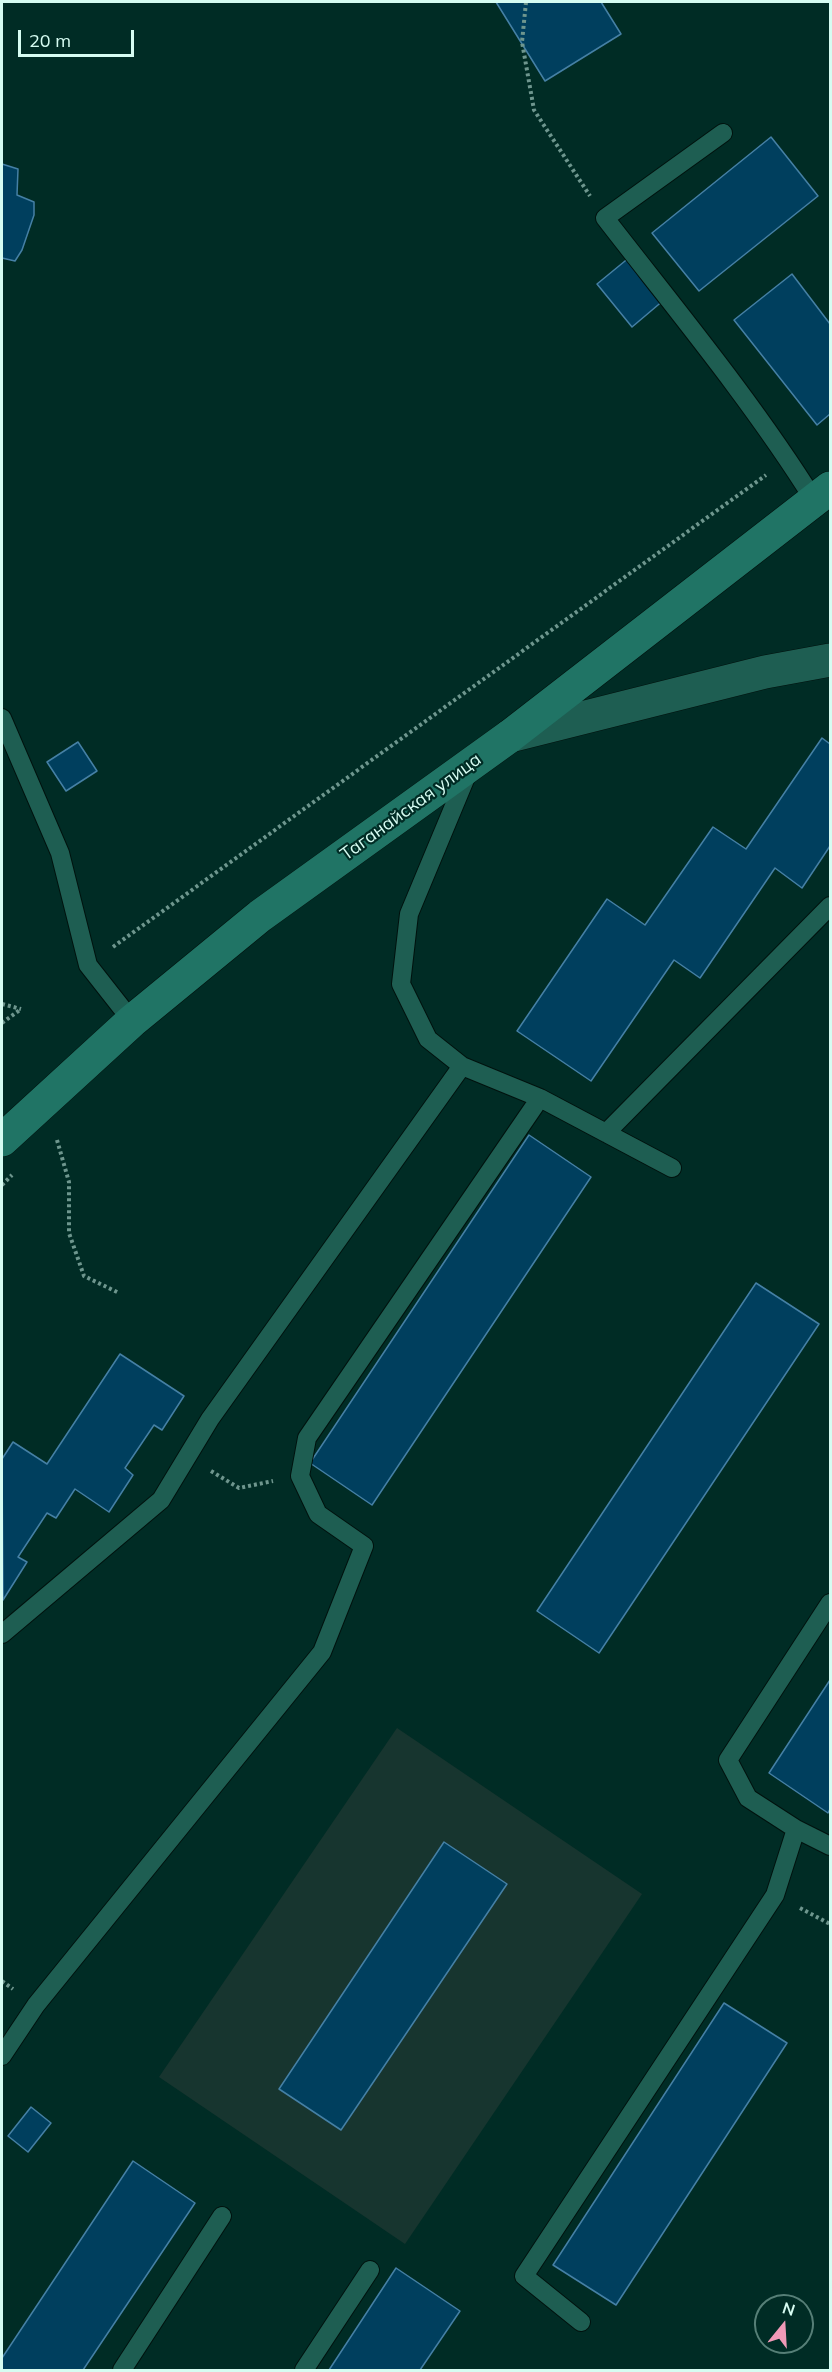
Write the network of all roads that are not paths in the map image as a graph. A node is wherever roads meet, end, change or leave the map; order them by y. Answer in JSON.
{"nodes":[{"id":1,"x":723,"y":133,"type":"dead end"},
{"id":2,"x":822,"y":494,"type":"edge"},
{"id":3,"x":831,"y":660,"type":"edge"},
{"id":4,"x":2,"y":718,"type":"edge"},
{"id":5,"x":510,"y":736,"type":"junction"},
{"id":6,"x":472,"y":763,"type":"junction"},
{"id":7,"x":831,"y":906,"type":"edge"},
{"id":8,"x":132,"y":1021,"type":"junction"},
{"id":9,"x":462,"y":1066,"type":"junction"},
{"id":10,"x":540,"y":1098,"type":"junction"},
{"id":11,"x":606,"y":1133,"type":"junction"},
{"id":12,"x":2,"y":1140,"type":"edge"},
{"id":13,"x":672,"y":1168,"type":"dead end"},
{"id":14,"x":831,"y":1603,"type":"edge"},
{"id":15,"x":2,"y":1634,"type":"edge"},
{"id":16,"x":796,"y":1829,"type":"junction"},
{"id":17,"x":831,"y":1846,"type":"edge"},
{"id":18,"x":2,"y":2056,"type":"edge"},
{"id":19,"x":222,"y":2216,"type":"dead end"},
{"id":20,"x":370,"y":2270,"type":"dead end"},
{"id":21,"x":581,"y":2322,"type":"dead end"},
{"id":22,"x":122,"y":2370,"type":"edge"},
{"id":23,"x":304,"y":2370,"type":"edge"}],
"edges":[{"from":1,"to":2,"type":"lane"},
{"from":2,"to":5,"type":"main road","name":"Таганайская улица"},
{"from":3,"to":5,"type":"street"},
{"from":4,"to":8,"type":"lane"},
{"from":5,"to":6,"type":"main road","name":"Таганайская улица"},
{"from":6,"to":8,"type":"main road","name":"Таганайская улица"},
{"from":6,"to":9,"type":"lane"},
{"from":7,"to":11,"type":"lane"},
{"from":8,"to":12,"type":"main road","name":"Таганайская улица"},
{"from":9,"to":10,"type":"lane"},
{"from":9,"to":15,"type":"lane"},
{"from":10,"to":11,"type":"lane"},
{"from":10,"to":18,"type":"lane"},
{"from":11,"to":13,"type":"lane"},
{"from":14,"to":16,"type":"lane"},
{"from":16,"to":17,"type":"lane"},
{"from":16,"to":21,"type":"lane"},
{"from":19,"to":22,"type":"lane"},
{"from":20,"to":23,"type":"lane"}]}
